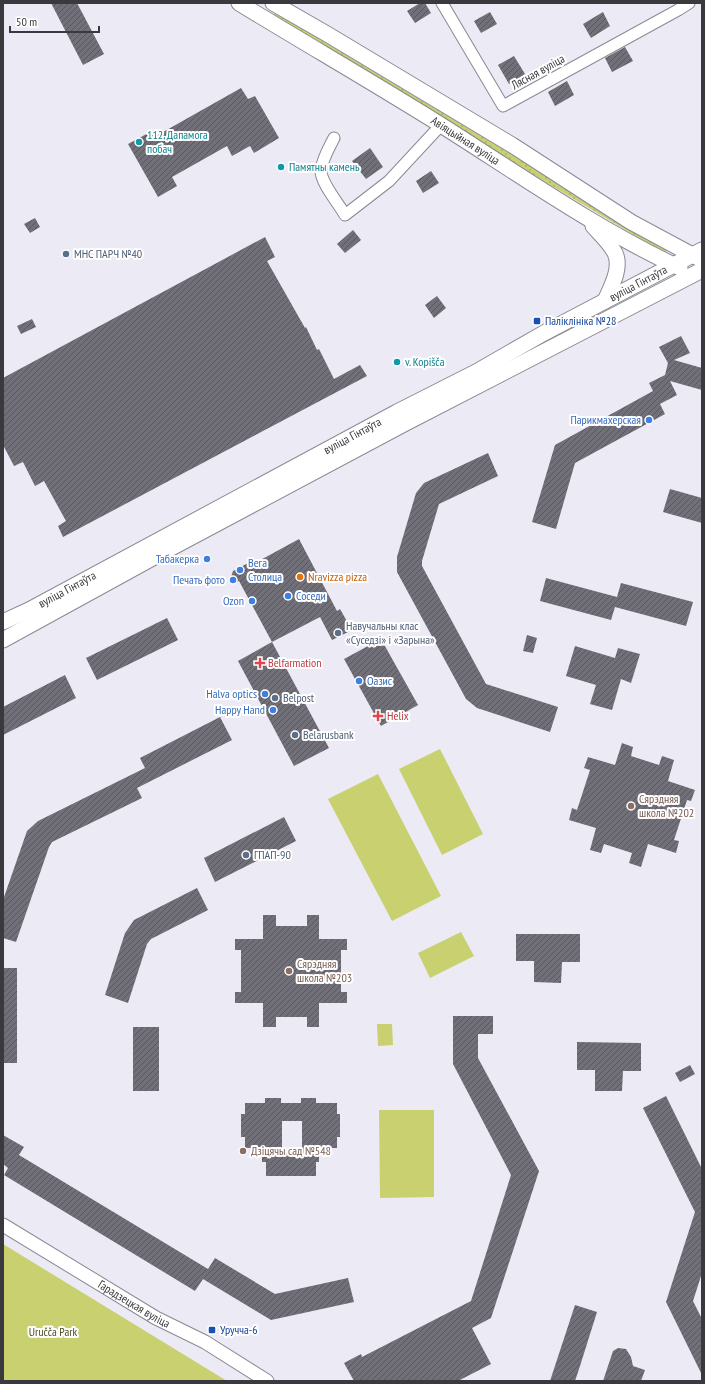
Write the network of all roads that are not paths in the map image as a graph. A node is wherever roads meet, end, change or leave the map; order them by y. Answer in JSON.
{"nodes":[{"id":1,"x":239,"y":3,"type":"edge"},
{"id":2,"x":274,"y":3,"type":"edge"},
{"id":3,"x":442,"y":3,"type":"edge"},
{"id":4,"x":689,"y":3,"type":"edge"},
{"id":5,"x":264,"y":19,"type":"junction"},
{"id":6,"x":328,"y":34,"type":"junction"},
{"id":7,"x":296,"y":37,"type":"junction"},
{"id":8,"x":441,"y":125,"type":"junction"},
{"id":9,"x":334,"y":138,"type":"dead end"},
{"id":10,"x":587,"y":219,"type":"junction"},
{"id":11,"x":699,"y":255,"type":"edge"},
{"id":12,"x":673,"y":265,"type":"junction"},
{"id":13,"x":699,"y":275,"type":"edge"},
{"id":14,"x":605,"y":301,"type":"junction"},
{"id":15,"x":3,"y":622,"type":"edge"},
{"id":16,"x":5,"y":634,"type":"edge"},
{"id":17,"x":3,"y":1225,"type":"edge"},
{"id":18,"x":267,"y":1381,"type":"edge"}],
"edges":[{"from":1,"to":5,"type":"main road","name":"Авіяцыйная вуліца"},
{"from":2,"to":5,"type":"main road"},
{"from":2,"to":6,"type":"main road","name":"Авіяцыйная вуліца"},
{"from":3,"to":4,"type":"street","name":"Лясная вуліца"},
{"from":5,"to":7,"type":"main road","name":"Авіяцыйная вуліца"},
{"from":6,"to":7,"type":"main road"},
{"from":6,"to":11,"type":"main road","name":"Авіяцыйная вуліца"},
{"from":7,"to":8,"type":"main road","name":"Авіяцыйная вуліца"},
{"from":8,"to":9,"type":"street"},
{"from":8,"to":10,"type":"main road","name":"Авіяцыйная вуліца"},
{"from":10,"to":12,"type":"main road","name":"Авіяцыйная вуліца"},
{"from":10,"to":14,"type":"main road"},
{"from":11,"to":12,"type":"main road","name":"вуліца Гінтаўта"},
{"from":12,"to":13,"type":"main road","name":"Авіяцыйная вуліца"},
{"from":12,"to":14,"type":"main road","name":"вуліца Гінтаўта"},
{"from":13,"to":16,"type":"main road","name":"вуліца Гінтаўта"},
{"from":14,"to":15,"type":"main road","name":"вуліца Гінтаўта"},
{"from":17,"to":18,"type":"street","name":"Гарадзецкая вуліца"}]}
